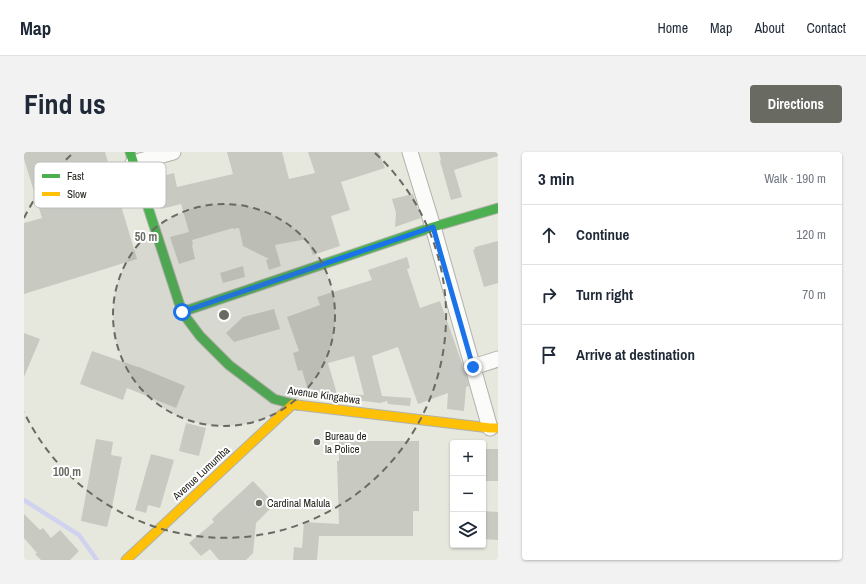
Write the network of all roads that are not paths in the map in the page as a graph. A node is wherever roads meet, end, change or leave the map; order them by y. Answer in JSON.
{"nodes":[{"id":1,"x":173,"y":152,"type":"edge"},
{"id":2,"x":410,"y":152,"type":"edge"},
{"id":3,"x":132,"y":158,"type":"edge"},
{"id":4,"x":148,"y":208,"type":"edge"},
{"id":5,"x":498,"y":208,"type":"edge"},
{"id":6,"x":433,"y":227,"type":"junction"},
{"id":7,"x":182,"y":312,"type":"junction"},
{"id":8,"x":498,"y":359,"type":"edge"},
{"id":9,"x":473,"y":367,"type":"junction"},
{"id":10,"x":293,"y":404,"type":"junction"},
{"id":11,"x":494,"y":428,"type":"edge"},
{"id":12,"x":126,"y":560,"type":"edge"}],
"edges":[{"from":1,"to":3,"type":"street"},
{"from":2,"to":6,"type":"street"},
{"from":4,"to":7,"type":"street","name":"Avenue Kingabwa"},
{"from":5,"to":6,"type":"street"},
{"from":6,"to":7,"type":"street"},
{"from":6,"to":9,"type":"street"},
{"from":7,"to":10,"type":"street","name":"Avenue Kingabwa"},
{"from":8,"to":9,"type":"street"},
{"from":9,"to":11,"type":"street"},
{"from":10,"to":11,"type":"street","name":"Avenue Kingabwa"},
{"from":10,"to":12,"type":"street","name":"Avenue Lumumba"}]}
